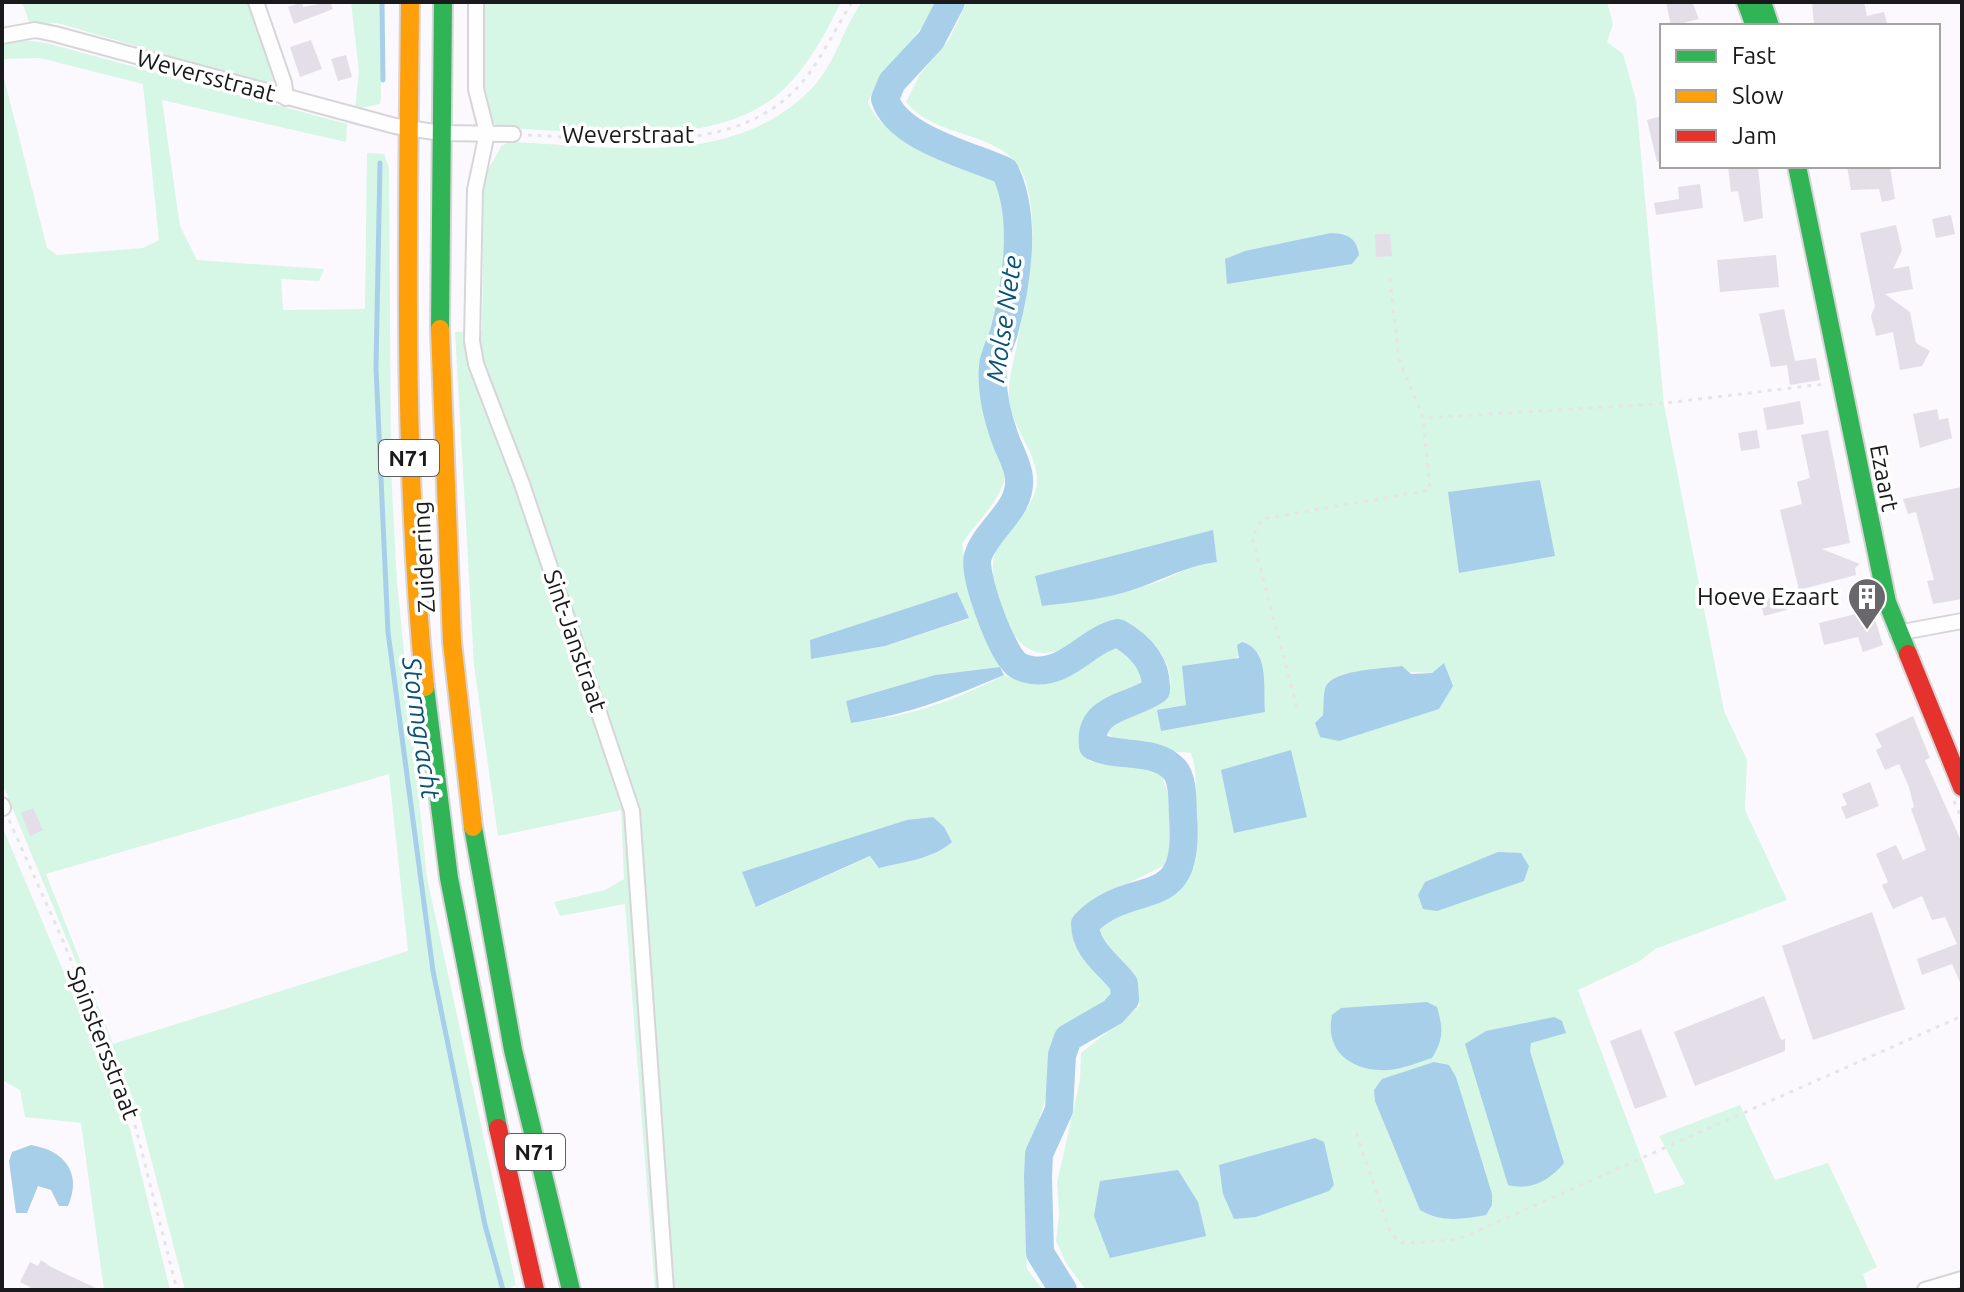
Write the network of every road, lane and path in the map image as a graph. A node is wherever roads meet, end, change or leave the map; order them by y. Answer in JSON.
{"nodes":[{"id":1,"x":256,"y":2,"type":"edge"},
{"id":2,"x":410,"y":2,"type":"edge"},
{"id":3,"x":443,"y":2,"type":"edge"},
{"id":4,"x":476,"y":2,"type":"edge"},
{"id":5,"x":852,"y":2,"type":"edge"},
{"id":6,"x":1746,"y":2,"type":"edge"},
{"id":7,"x":1762,"y":2,"type":"edge"},
{"id":8,"x":1754,"y":24,"type":"edge"},
{"id":9,"x":1769,"y":24,"type":"edge"},
{"id":10,"x":2,"y":36,"type":"edge"},
{"id":11,"x":286,"y":98,"type":"junction"},
{"id":12,"x":409,"y":129,"type":"junction"},
{"id":13,"x":441,"y":133,"type":"junction"},
{"id":14,"x":487,"y":133,"type":"junction"},
{"id":15,"x":513,"y":134,"type":"joint"},
{"id":16,"x":1797,"y":168,"type":"edge"},
{"id":17,"x":1390,"y":279,"type":"dead end"},
{"id":18,"x":1841,"y":382,"type":"junction"},
{"id":19,"x":1423,"y":418,"type":"junction"},
{"id":20,"x":1962,"y":621,"type":"edge"},
{"id":21,"x":1897,"y":633,"type":"junction"},
{"id":22,"x":1297,"y":707,"type":"dead end"},
{"id":23,"x":1962,"y":787,"type":"edge"},
{"id":24,"x":3,"y":807,"type":"edge"},
{"id":25,"x":1962,"y":1016,"type":"edge"},
{"id":26,"x":1356,"y":1133,"type":"dead end"},
{"id":27,"x":1962,"y":1279,"type":"edge"},
{"id":28,"x":177,"y":1290,"type":"edge"},
{"id":29,"x":535,"y":1290,"type":"edge"},
{"id":30,"x":571,"y":1290,"type":"edge"},
{"id":31,"x":666,"y":1290,"type":"edge"},
{"id":32,"x":1925,"y":1290,"type":"edge"}],
"edges":[{"from":1,"to":11,"type":"street"},
{"from":2,"to":12,"type":"main road","name":"Zuiderring","number":"N71"},
{"from":3,"to":13,"type":"main road","name":"Zuiderring","number":"N71"},
{"from":4,"to":14,"type":"street","name":"Sint-Janstraat"},
{"from":5,"to":15,"type":"path","name":"Weverstraat"},
{"from":6,"to":8,"type":"main road"},
{"from":7,"to":9,"type":"main road"},
{"from":10,"to":11,"type":"street","name":"Weversstraat"},
{"from":11,"to":12,"type":"street","name":"Weversstraat"},
{"from":12,"to":13,"type":"street","name":"Weversstraat"},
{"from":12,"to":29,"type":"main road","name":"Zuiderring","number":"N71"},
{"from":13,"to":14,"type":"street"},
{"from":13,"to":30,"type":"main road","name":"Zuiderring","number":"N71"},
{"from":14,"to":15,"type":"street"},
{"from":14,"to":31,"type":"street","name":"Sint-Janstraat"},
{"from":16,"to":18,"type":"main road","name":"Ezaart"},
{"from":17,"to":19,"type":"path"},
{"from":18,"to":19,"type":"path"},
{"from":18,"to":21,"type":"main road","name":"Ezaart"},
{"from":19,"to":22,"type":"path"},
{"from":20,"to":21,"type":"street"},
{"from":21,"to":23,"type":"main road","name":"Ezaart"},
{"from":24,"to":28,"type":"path","name":"Spinstersstraat"},
{"from":25,"to":26,"type":"path"},
{"from":27,"to":32,"type":"street"}]}
